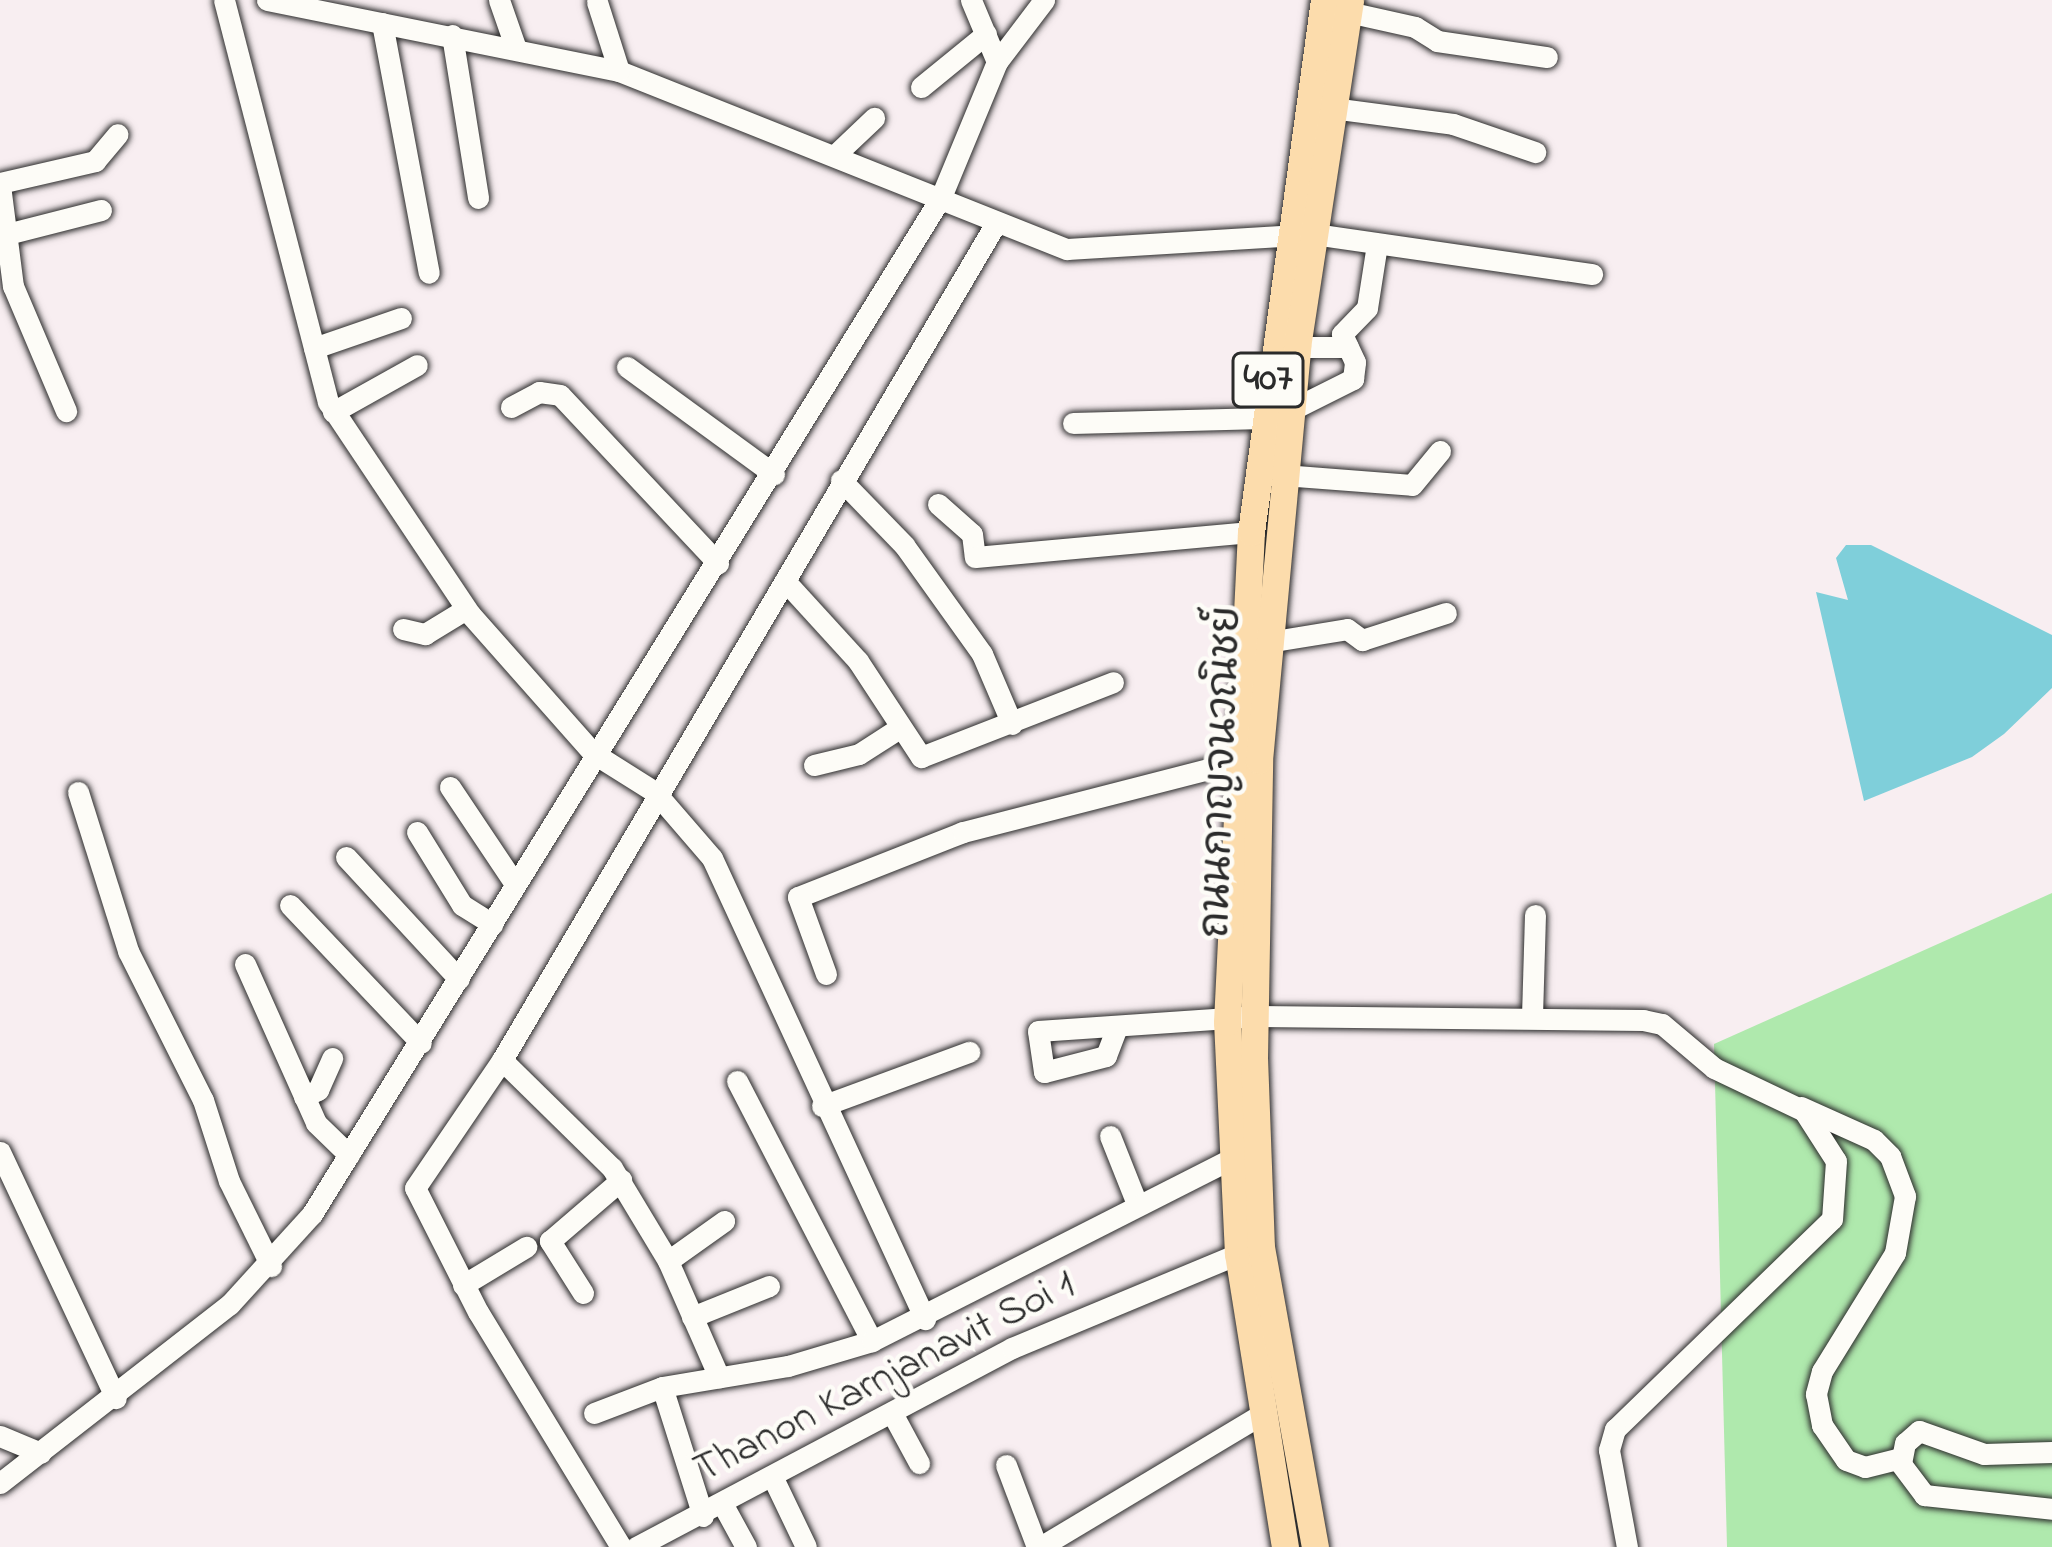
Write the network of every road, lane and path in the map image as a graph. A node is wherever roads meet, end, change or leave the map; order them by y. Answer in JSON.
{"nodes":[{"id":1,"x":224,"y":0,"type":"edge"},
{"id":2,"x":267,"y":0,"type":"edge"},
{"id":3,"x":499,"y":0,"type":"edge"},
{"id":4,"x":971,"y":0,"type":"edge"},
{"id":5,"x":1044,"y":0,"type":"edge"},
{"id":6,"x":597,"y":2,"type":"edge"},
{"id":7,"x":1341,"y":4,"type":"edge"},
{"id":8,"x":382,"y":22,"type":"junction"},
{"id":9,"x":986,"y":34,"type":"junction"},
{"id":10,"x":452,"y":35,"type":"junction"},
{"id":11,"x":515,"y":46,"type":"junction"},
{"id":12,"x":1547,"y":57,"type":"dead end"},
{"id":13,"x":997,"y":62,"type":"junction"},
{"id":14,"x":619,"y":71,"type":"junction"},
{"id":15,"x":921,"y":87,"type":"dead end"},
{"id":16,"x":1332,"y":108,"type":"junction"},
{"id":17,"x":874,"y":118,"type":"dead end"},
{"id":18,"x":118,"y":134,"type":"dead end"},
{"id":19,"x":1535,"y":152,"type":"dead end"},
{"id":20,"x":836,"y":155,"type":"junction"},
{"id":21,"x":0,"y":184,"type":"edge"},
{"id":22,"x":478,"y":197,"type":"dead end"},
{"id":23,"x":941,"y":197,"type":"junction"},
{"id":24,"x":101,"y":210,"type":"dead end"},
{"id":25,"x":996,"y":223,"type":"junction"},
{"id":26,"x":7,"y":234,"type":"junction"},
{"id":27,"x":1301,"y":236,"type":"junction"},
{"id":28,"x":1378,"y":244,"type":"junction"},
{"id":29,"x":429,"y":272,"type":"dead end"},
{"id":30,"x":1592,"y":274,"type":"dead end"},
{"id":31,"x":401,"y":318,"type":"dead end"},
{"id":32,"x":1297,"y":346,"type":"junction"},
{"id":33,"x":1348,"y":347,"type":"junction"},
{"id":34,"x":314,"y":348,"type":"junction"},
{"id":35,"x":417,"y":365,"type":"dead end"},
{"id":36,"x":627,"y":367,"type":"dead end"},
{"id":37,"x":511,"y":407,"type":"dead end"},
{"id":38,"x":66,"y":411,"type":"dead end"},
{"id":39,"x":334,"y":412,"type":"junction"},
{"id":40,"x":1276,"y":414,"type":"junction"},
{"id":41,"x":1073,"y":423,"type":"dead end"},
{"id":42,"x":1440,"y":451,"type":"dead end"},
{"id":43,"x":774,"y":474,"type":"junction"},
{"id":44,"x":1283,"y":475,"type":"junction"},
{"id":45,"x":842,"y":480,"type":"junction"},
{"id":46,"x":938,"y":504,"type":"dead end"},
{"id":47,"x":1251,"y":532,"type":"junction"},
{"id":48,"x":718,"y":563,"type":"junction"},
{"id":49,"x":785,"y":581,"type":"junction"},
{"id":50,"x":466,"y":609,"type":"junction"},
{"id":51,"x":1446,"y":613,"type":"dead end"},
{"id":52,"x":403,"y":629,"type":"dead end"},
{"id":53,"x":1268,"y":642,"type":"junction"},
{"id":54,"x":1113,"y":682,"type":"dead end"},
{"id":55,"x":1012,"y":724,"type":"junction"},
{"id":56,"x":898,"y":729,"type":"junction"},
{"id":57,"x":593,"y":753,"type":"junction"},
{"id":58,"x":1247,"y":761,"type":"junction"},
{"id":59,"x":814,"y":765,"type":"dead end"},
{"id":60,"x":450,"y":788,"type":"dead end"},
{"id":61,"x":78,"y":792,"type":"dead end"},
{"id":62,"x":655,"y":792,"type":"junction"},
{"id":63,"x":417,"y":832,"type":"dead end"},
{"id":64,"x":346,"y":857,"type":"dead end"},
{"id":65,"x":515,"y":884,"type":"junction"},
{"id":66,"x":290,"y":904,"type":"dead end"},
{"id":67,"x":1534,"y":915,"type":"dead end"},
{"id":68,"x":492,"y":924,"type":"junction"},
{"id":69,"x":245,"y":964,"type":"dead end"},
{"id":70,"x":826,"y":974,"type":"dead end"},
{"id":71,"x":459,"y":979,"type":"junction"},
{"id":72,"x":1256,"y":1016,"type":"junction"},
{"id":73,"x":1532,"y":1016,"type":"junction"},
{"id":74,"x":1227,"y":1022,"type":"junction"},
{"id":75,"x":1118,"y":1027,"type":"dead end"},
{"id":76,"x":421,"y":1043,"type":"junction"},
{"id":77,"x":969,"y":1052,"type":"dead end"},
{"id":78,"x":332,"y":1058,"type":"dead end"},
{"id":79,"x":502,"y":1060,"type":"junction"},
{"id":80,"x":737,"y":1081,"type":"dead end"},
{"id":81,"x":304,"y":1097,"type":"junction"},
{"id":82,"x":1795,"y":1105,"type":"junction"},
{"id":83,"x":822,"y":1106,"type":"junction"},
{"id":84,"x":1110,"y":1136,"type":"dead end"},
{"id":85,"x":0,"y":1152,"type":"edge"},
{"id":86,"x":350,"y":1155,"type":"junction"},
{"id":87,"x":1231,"y":1159,"type":"junction"},
{"id":88,"x":621,"y":1180,"type":"junction"},
{"id":89,"x":1137,"y":1204,"type":"junction"},
{"id":90,"x":724,"y":1221,"type":"dead end"},
{"id":91,"x":526,"y":1247,"type":"dead end"},
{"id":92,"x":1238,"y":1254,"type":"junction"},
{"id":93,"x":668,"y":1261,"type":"junction"},
{"id":94,"x":271,"y":1266,"type":"junction"},
{"id":95,"x":463,"y":1285,"type":"junction"},
{"id":96,"x":769,"y":1286,"type":"dead end"},
{"id":97,"x":584,"y":1293,"type":"dead end"},
{"id":98,"x":692,"y":1317,"type":"junction"},
{"id":99,"x":925,"y":1319,"type":"junction"},
{"id":100,"x":872,"y":1342,"type":"junction"},
{"id":101,"x":719,"y":1377,"type":"junction"},
{"id":102,"x":662,"y":1387,"type":"junction"},
{"id":103,"x":116,"y":1398,"type":"junction"},
{"id":104,"x":594,"y":1413,"type":"dead end"},
{"id":105,"x":892,"y":1413,"type":"junction"},
{"id":106,"x":1262,"y":1414,"type":"junction"},
{"id":107,"x":0,"y":1436,"type":"edge"},
{"id":108,"x":2052,"y":1452,"type":"edge"},
{"id":109,"x":41,"y":1454,"type":"junction"},
{"id":110,"x":1901,"y":1458,"type":"junction"},
{"id":111,"x":919,"y":1462,"type":"dead end"},
{"id":112,"x":1006,"y":1465,"type":"dead end"},
{"id":113,"x":772,"y":1478,"type":"junction"},
{"id":114,"x":0,"y":1483,"type":"edge"},
{"id":115,"x":723,"y":1505,"type":"junction"},
{"id":116,"x":2052,"y":1509,"type":"edge"},
{"id":117,"x":703,"y":1516,"type":"junction"},
{"id":118,"x":1280,"y":1545,"type":"edge"},
{"id":119,"x":620,"y":1547,"type":"edge"},
{"id":120,"x":636,"y":1547,"type":"edge"},
{"id":121,"x":746,"y":1547,"type":"edge"},
{"id":122,"x":806,"y":1547,"type":"edge"},
{"id":123,"x":1039,"y":1547,"type":"edge"},
{"id":124,"x":1315,"y":1547,"type":"edge"},
{"id":125,"x":1627,"y":1547,"type":"edge"}],
"edges":[{"from":1,"to":34,"type":"street"},
{"from":2,"to":8,"type":"street"},
{"from":3,"to":11,"type":"street"},
{"from":4,"to":9,"type":"street"},
{"from":5,"to":13,"type":"street"},
{"from":6,"to":14,"type":"street"},
{"from":7,"to":12,"type":"street"},
{"from":7,"to":16,"type":"main road","name":"ถนนกาญจนวณิชย์","number":"407"},
{"from":7,"to":27,"type":"main road","name":"ถนนกาญจนวณิชย์","number":"407"},
{"from":8,"to":10,"type":"street"},
{"from":8,"to":29,"type":"street"},
{"from":9,"to":13,"type":"street"},
{"from":9,"to":15,"type":"street"},
{"from":10,"to":11,"type":"street"},
{"from":10,"to":22,"type":"street"},
{"from":11,"to":14,"type":"street"},
{"from":13,"to":23,"type":"street"},
{"from":14,"to":20,"type":"street"},
{"from":16,"to":19,"type":"street"},
{"from":16,"to":27,"type":"main road","name":"ถนนกาญจนวณิชย์","number":"407"},
{"from":17,"to":20,"type":"street"},
{"from":18,"to":21,"type":"street"},
{"from":20,"to":23,"type":"street"},
{"from":21,"to":26,"type":"street"},
{"from":23,"to":25,"type":"street"},
{"from":23,"to":43,"type":"street"},
{"from":24,"to":26,"type":"street"},
{"from":25,"to":27,"type":"street"},
{"from":25,"to":45,"type":"street"},
{"from":26,"to":38,"type":"street"},
{"from":27,"to":28,"type":"street"},
{"from":27,"to":32,"type":"main road","name":"ถนนกาญจนวณิชย์","number":"407"},
{"from":27,"to":40,"type":"main road","name":"ถนนกาญจนวณิชย์","number":"407"},
{"from":28,"to":30,"type":"street"},
{"from":28,"to":33,"type":"street"},
{"from":31,"to":34,"type":"street"},
{"from":32,"to":33,"type":"street"},
{"from":32,"to":40,"type":"main road","name":"ถนนกาญจนวณิชย์","number":"407"},
{"from":33,"to":40,"type":"street"},
{"from":34,"to":39,"type":"street"},
{"from":35,"to":39,"type":"street"},
{"from":36,"to":43,"type":"street"},
{"from":37,"to":48,"type":"street"},
{"from":39,"to":50,"type":"street"},
{"from":40,"to":41,"type":"street"},
{"from":40,"to":44,"type":"main road","name":"ถนนกาญจนวณิชย์","number":"407"},
{"from":40,"to":47,"type":"main road","name":"ถนนกาญจนวณิชย์","number":"407"},
{"from":42,"to":44,"type":"street"},
{"from":43,"to":48,"type":"street"},
{"from":44,"to":53,"type":"main road","name":"ถนนกาญจนวณิชย์","number":"407"},
{"from":45,"to":49,"type":"street"},
{"from":45,"to":55,"type":"street"},
{"from":46,"to":47,"type":"street"},
{"from":47,"to":58,"type":"main road","name":"ถนนกาญจนวณิชย์","number":"407"},
{"from":48,"to":57,"type":"street"},
{"from":49,"to":56,"type":"street"},
{"from":49,"to":62,"type":"street"},
{"from":50,"to":52,"type":"street"},
{"from":50,"to":57,"type":"street"},
{"from":51,"to":53,"type":"street"},
{"from":53,"to":58,"type":"main road","name":"ถนนกาญจนวณิชย์","number":"407"},
{"from":54,"to":55,"type":"street"},
{"from":55,"to":56,"type":"street"},
{"from":56,"to":59,"type":"street"},
{"from":57,"to":62,"type":"street"},
{"from":57,"to":65,"type":"street"},
{"from":58,"to":70,"type":"street"},
{"from":58,"to":72,"type":"main road","name":"ถนนกาญจนวณิชย์"},
{"from":58,"to":74,"type":"main road","name":"ถนนกาญจนวณิชย์"},
{"from":60,"to":65,"type":"street"},
{"from":61,"to":94,"type":"street"},
{"from":62,"to":79,"type":"street"},
{"from":62,"to":83,"type":"street"},
{"from":63,"to":68,"type":"street"},
{"from":64,"to":71,"type":"street"},
{"from":65,"to":68,"type":"street"},
{"from":66,"to":76,"type":"street"},
{"from":67,"to":73,"type":"street"},
{"from":68,"to":71,"type":"street"},
{"from":69,"to":81,"type":"street"},
{"from":71,"to":76,"type":"street"},
{"from":72,"to":73,"type":"street"},
{"from":72,"to":74,"type":"street"},
{"from":72,"to":124,"type":"main road","name":"ถนนกาญจนวณิชย์"},
{"from":73,"to":82,"type":"street"},
{"from":74,"to":75,"type":"street"},
{"from":74,"to":87,"type":"main road","name":"ถนนกาญจนวณิชย์"},
{"from":76,"to":86,"type":"street"},
{"from":77,"to":83,"type":"street"},
{"from":78,"to":81,"type":"street"},
{"from":79,"to":88,"type":"street"},
{"from":79,"to":95,"type":"street"},
{"from":80,"to":100,"type":"street"},
{"from":81,"to":86,"type":"street"},
{"from":82,"to":110,"type":"street"},
{"from":82,"to":125,"type":"street"},
{"from":83,"to":99,"type":"street"},
{"from":84,"to":89,"type":"street"},
{"from":85,"to":103,"type":"street"},
{"from":86,"to":94,"type":"street"},
{"from":87,"to":89,"type":"street"},
{"from":87,"to":92,"type":"main road","name":"ถนนกาญจนวณิชย์"},
{"from":88,"to":93,"type":"street"},
{"from":88,"to":97,"type":"street"},
{"from":89,"to":99,"type":"street"},
{"from":90,"to":93,"type":"street"},
{"from":91,"to":95,"type":"street"},
{"from":92,"to":105,"type":"street","name":"Thanon Karnjanavit Soi 1"},
{"from":92,"to":106,"type":"main road","name":"ถนนกาญจนวณิชย์"},
{"from":93,"to":98,"type":"street"},
{"from":94,"to":103,"type":"street"},
{"from":95,"to":119,"type":"street"},
{"from":96,"to":98,"type":"street"},
{"from":98,"to":101,"type":"street"},
{"from":99,"to":100,"type":"street"},
{"from":100,"to":101,"type":"street"},
{"from":101,"to":102,"type":"street"},
{"from":102,"to":104,"type":"street"},
{"from":102,"to":117,"type":"street"},
{"from":103,"to":109,"type":"street"},
{"from":105,"to":111,"type":"street"},
{"from":105,"to":113,"type":"street","name":"Thanon Karnjanavit Soi 1"},
{"from":106,"to":118,"type":"main road","name":"ถนนกาญจนวณิชย์"},
{"from":106,"to":123,"type":"street"},
{"from":107,"to":109,"type":"street"},
{"from":108,"to":110,"type":"street"},
{"from":109,"to":114,"type":"street"},
{"from":110,"to":116,"type":"street"},
{"from":112,"to":123,"type":"street"},
{"from":113,"to":115,"type":"street","name":"Thanon Karnjanavit Soi 1"},
{"from":113,"to":122,"type":"street"},
{"from":115,"to":117,"type":"street","name":"Thanon Karnjanavit Soi 1"},
{"from":115,"to":121,"type":"street"},
{"from":117,"to":120,"type":"street","name":"Thanon Karnjanavit Soi 1"}]}
